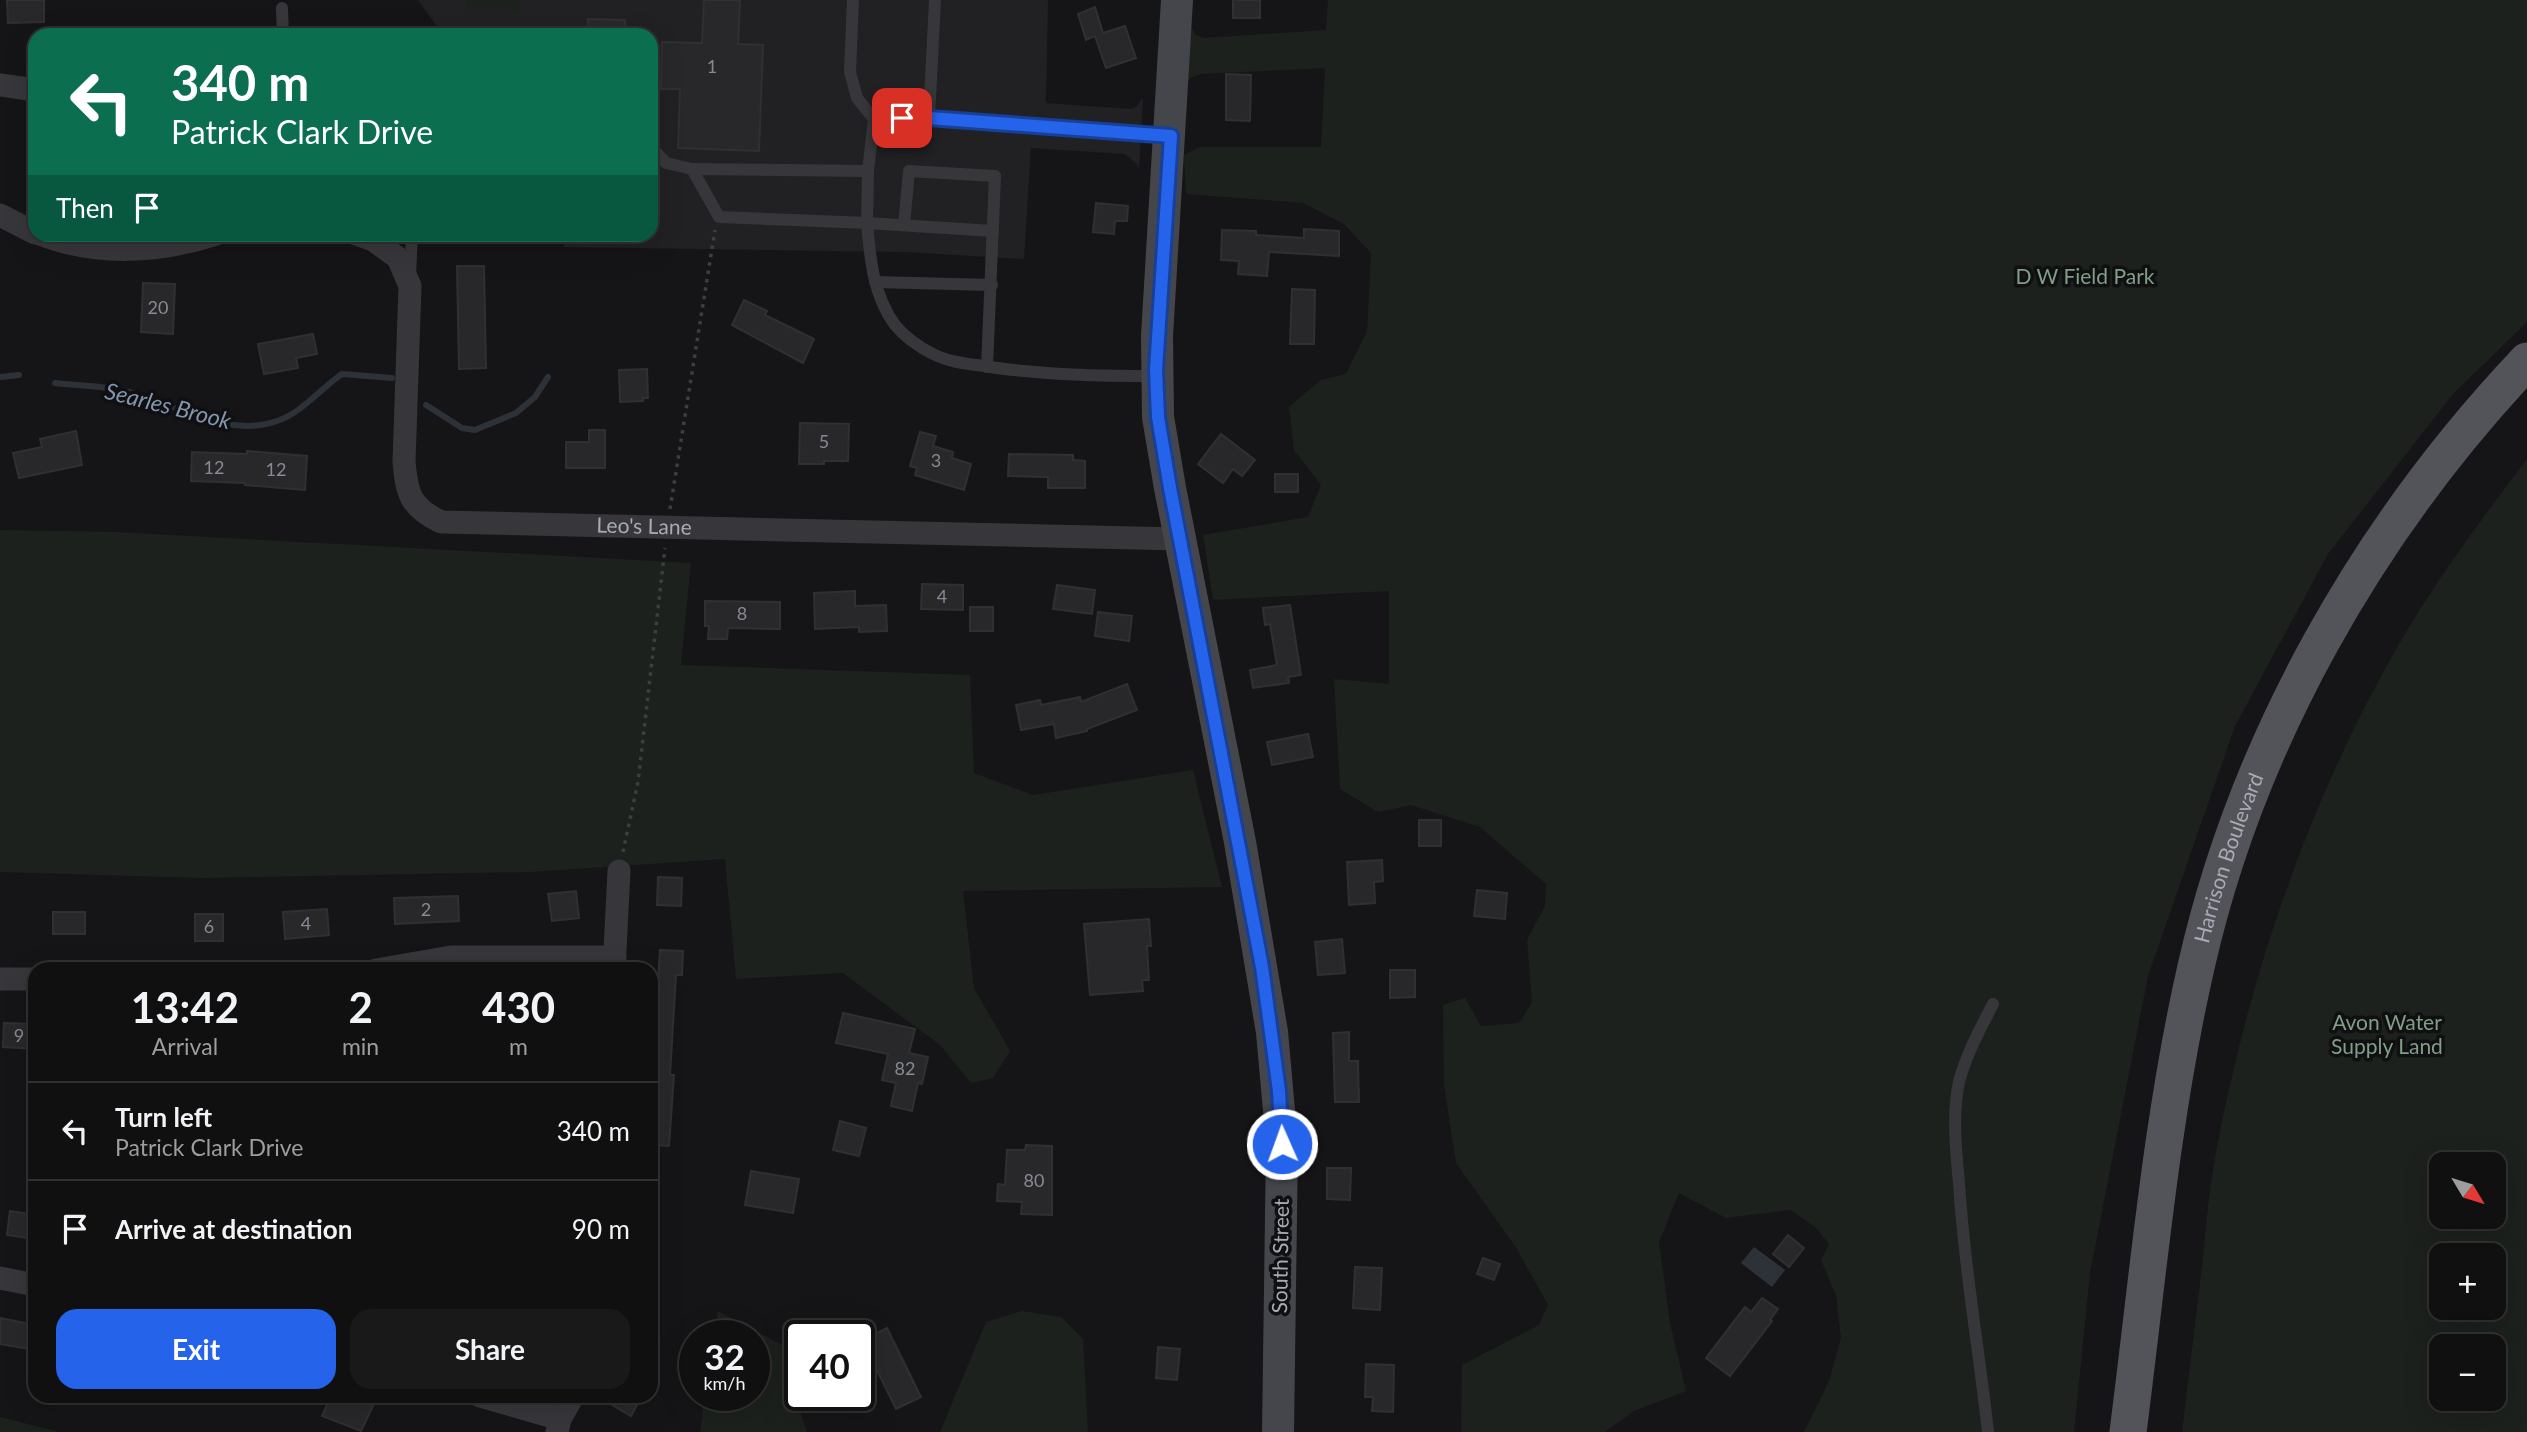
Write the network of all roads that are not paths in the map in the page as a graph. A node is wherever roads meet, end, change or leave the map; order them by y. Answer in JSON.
{"nodes":[{"id":1,"x":853,"y":0,"type":"edge"},
{"id":2,"x":935,"y":0,"type":"edge"},
{"id":3,"x":1177,"y":0,"type":"edge"},
{"id":4,"x":282,"y":8,"type":"dead end"},
{"id":5,"x":283,"y":28,"type":"edge"},
{"id":6,"x":0,"y":85,"type":"edge"},
{"id":7,"x":28,"y":89,"type":"edge"},
{"id":8,"x":929,"y":118,"type":"junction"},
{"id":9,"x":874,"y":119,"type":"junction"},
{"id":10,"x":1171,"y":136,"type":"junction"},
{"id":11,"x":658,"y":154,"type":"edge"},
{"id":12,"x":692,"y":169,"type":"junction"},
{"id":13,"x":868,"y":171,"type":"junction"},
{"id":14,"x":0,"y":215,"type":"edge"},
{"id":15,"x":867,"y":223,"type":"junction"},
{"id":16,"x":904,"y":225,"type":"junction"},
{"id":17,"x":28,"y":229,"type":"edge"},
{"id":18,"x":993,"y":232,"type":"junction"},
{"id":19,"x":67,"y":242,"type":"edge"},
{"id":20,"x":186,"y":242,"type":"edge"},
{"id":21,"x":376,"y":242,"type":"edge"},
{"id":22,"x":412,"y":242,"type":"edge"},
{"id":23,"x":874,"y":282,"type":"junction"},
{"id":24,"x":992,"y":285,"type":"junction"},
{"id":25,"x":410,"y":286,"type":"junction"},
{"id":26,"x":2527,"y":361,"type":"edge"},
{"id":27,"x":987,"y":367,"type":"junction"},
{"id":28,"x":1156,"y":376,"type":"junction"},
{"id":29,"x":1180,"y":539,"type":"junction"},
{"id":30,"x":619,"y":871,"type":"dead end"},
{"id":31,"x":422,"y":962,"type":"edge"},
{"id":32,"x":587,"y":962,"type":"edge"},
{"id":33,"x":614,"y":962,"type":"edge"},
{"id":34,"x":0,"y":979,"type":"edge"},
{"id":35,"x":28,"y":979,"type":"edge"},
{"id":36,"x":1993,"y":1004,"type":"dead end"},
{"id":37,"x":0,"y":1278,"type":"edge"},
{"id":38,"x":28,"y":1284,"type":"edge"},
{"id":39,"x":499,"y":1403,"type":"edge"},
{"id":40,"x":570,"y":1403,"type":"edge"},
{"id":41,"x":559,"y":1426,"type":"edge"},
{"id":42,"x":1278,"y":1432,"type":"edge"},
{"id":43,"x":1988,"y":1432,"type":"edge"},
{"id":44,"x":2128,"y":1432,"type":"edge"}],
"edges":[{"from":1,"to":9,"type":"lane"},
{"from":2,"to":8,"type":"lane"},
{"from":3,"to":10,"type":"street","name":"South Street"},
{"from":4,"to":5,"type":"lane"},
{"from":6,"to":7,"type":"street"},
{"from":8,"to":9,"type":"lane"},
{"from":8,"to":10,"type":"lane"},
{"from":9,"to":13,"type":"lane"},
{"from":10,"to":28,"type":"street","name":"South Street"},
{"from":11,"to":12,"type":"lane"},
{"from":12,"to":13,"type":"lane"},
{"from":12,"to":15,"type":"lane"},
{"from":13,"to":15,"type":"lane"},
{"from":14,"to":17,"type":"street"},
{"from":15,"to":16,"type":"lane"},
{"from":15,"to":23,"type":"lane"},
{"from":16,"to":18,"type":"lane"},
{"from":16,"to":18,"type":"lane"},
{"from":18,"to":24,"type":"lane"},
{"from":19,"to":20,"type":"street"},
{"from":21,"to":25,"type":"street","name":"Leo's Lane"},
{"from":22,"to":25,"type":"lane"},
{"from":23,"to":24,"type":"lane"},
{"from":23,"to":27,"type":"lane"},
{"from":24,"to":27,"type":"lane"},
{"from":25,"to":29,"type":"street","name":"Leo's Lane"},
{"from":26,"to":44,"type":"main road","name":"Harrison Boulevard"},
{"from":27,"to":28,"type":"lane"},
{"from":28,"to":29,"type":"street","name":"South Street"},
{"from":29,"to":42,"type":"street","name":"South Street"},
{"from":30,"to":33,"type":"street"},
{"from":31,"to":32,"type":"street"},
{"from":34,"to":35,"type":"street"},
{"from":36,"to":43,"type":"lane"},
{"from":37,"to":38,"type":"street"},
{"from":39,"to":41,"type":"street"},
{"from":40,"to":41,"type":"street"}]}
